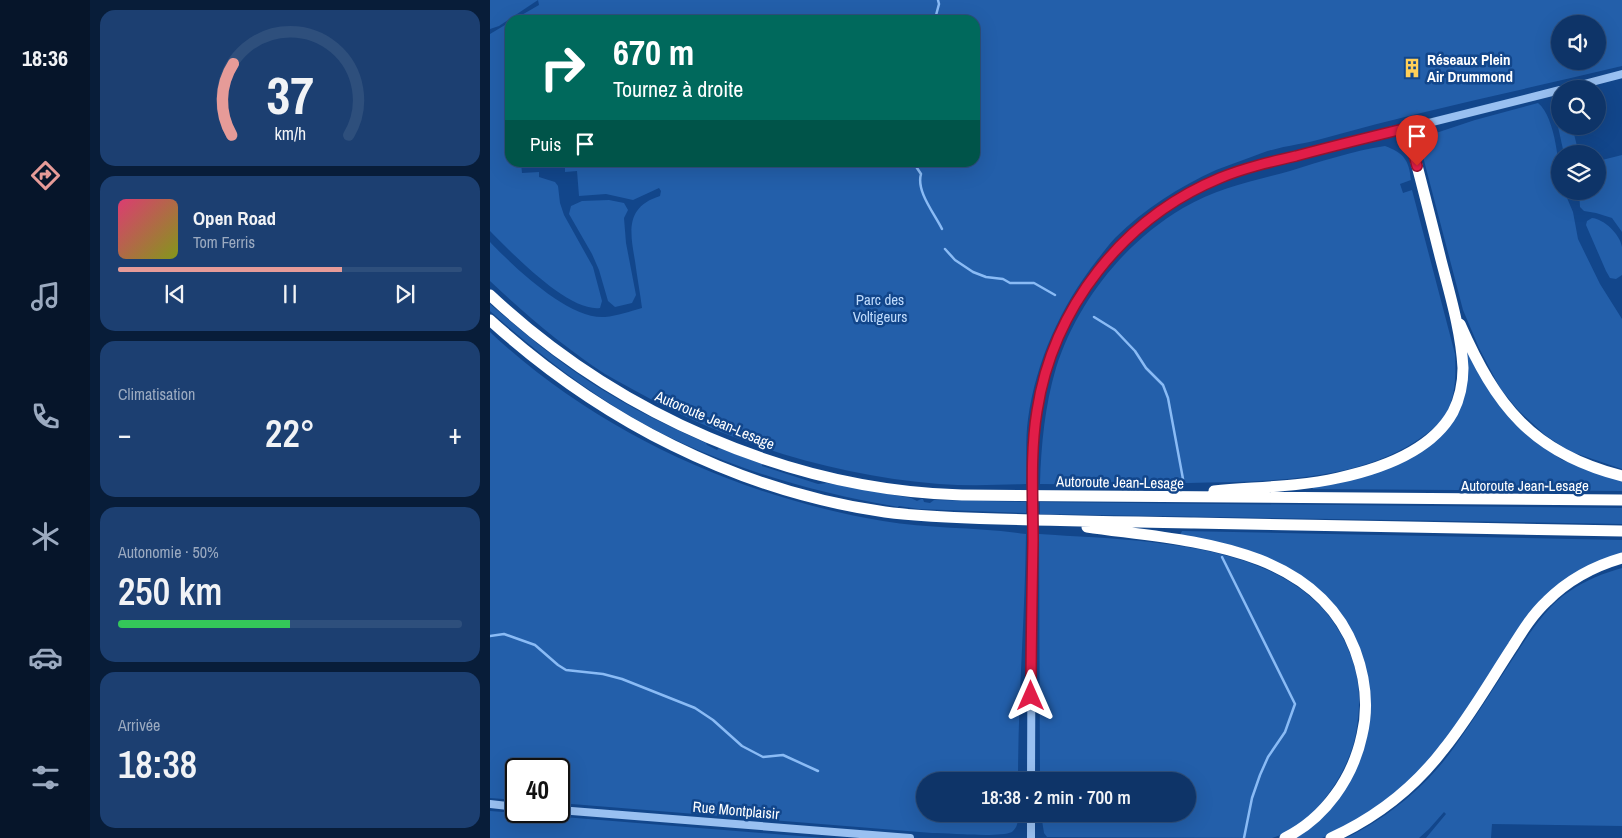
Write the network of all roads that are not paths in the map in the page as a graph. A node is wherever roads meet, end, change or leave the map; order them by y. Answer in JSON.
{"nodes":[{"id":1,"x":1622,"y":74,"type":"edge"},
{"id":2,"x":1599,"y":80,"type":"edge"},
{"id":3,"x":1551,"y":92,"type":"edge"},
{"id":4,"x":1407,"y":128,"type":"junction"},
{"id":5,"x":490,"y":294,"type":"edge"},
{"id":6,"x":1454,"y":308,"type":"junction"},
{"id":7,"x":490,"y":320,"type":"edge"},
{"id":8,"x":1622,"y":476,"type":"edge"},
{"id":9,"x":1144,"y":497,"type":"junction"},
{"id":10,"x":1622,"y":500,"type":"edge"},
{"id":11,"x":1038,"y":520,"type":"junction"},
{"id":12,"x":1622,"y":531,"type":"edge"},
{"id":13,"x":1622,"y":558,"type":"edge"},
{"id":14,"x":1030,"y":772,"type":"edge"},
{"id":15,"x":490,"y":804,"type":"edge"},
{"id":16,"x":505,"y":805,"type":"edge"},
{"id":17,"x":570,"y":811,"type":"edge"},
{"id":18,"x":1031,"y":822,"type":"edge"},
{"id":19,"x":910,"y":838,"type":"edge"},
{"id":20,"x":1031,"y":838,"type":"edge"},
{"id":21,"x":1285,"y":838,"type":"edge"},
{"id":22,"x":1331,"y":838,"type":"edge"}],
"edges":[{"from":1,"to":2,"type":"street"},
{"from":3,"to":4,"type":"street"},
{"from":4,"to":6,"type":"highway"},
{"from":4,"to":14,"type":"street","bridge":true},
{"from":5,"to":9,"type":"highway","name":"Autoroute Jean-Lesage"},
{"from":6,"to":8,"type":"highway"},
{"from":6,"to":9,"type":"highway"},
{"from":7,"to":11,"type":"highway"},
{"from":9,"to":10,"type":"highway","name":"Autoroute Jean-Lesage"},
{"from":11,"to":12,"type":"highway"},
{"from":11,"to":21,"type":"highway"},
{"from":13,"to":22,"type":"highway"},
{"from":15,"to":16,"type":"street"},
{"from":17,"to":19,"type":"street","name":"Rue Montplaisir"},
{"from":18,"to":20,"type":"street"}]}
